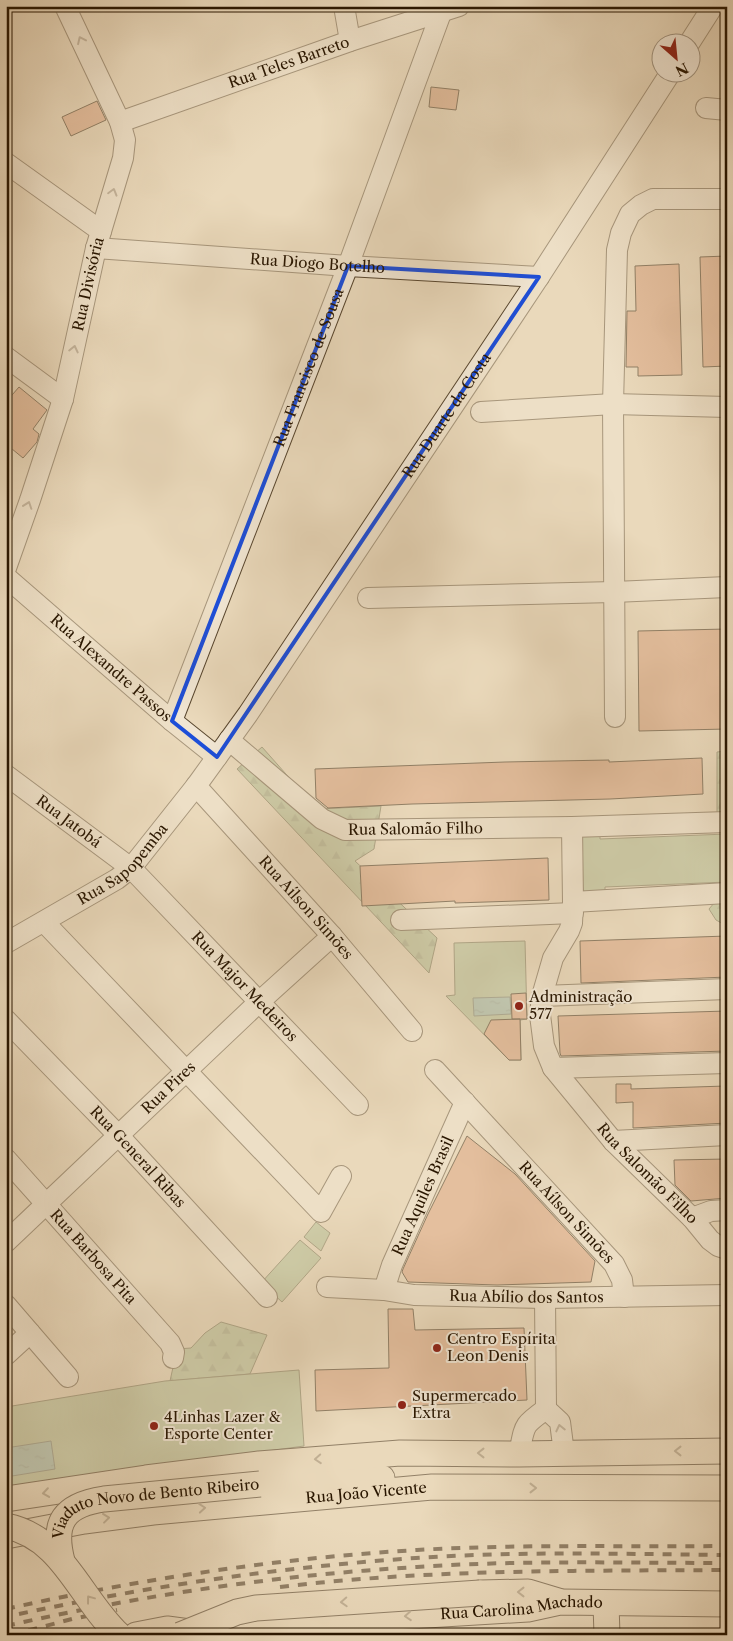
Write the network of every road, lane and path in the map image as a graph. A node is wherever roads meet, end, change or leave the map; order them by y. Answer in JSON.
{"nodes":[{"id":1,"x":65,"y":6,"type":"edge"},
{"id":2,"x":344,"y":6,"type":"edge"},
{"id":3,"x":713,"y":6,"type":"edge"},
{"id":4,"x":450,"y":10,"type":"edge"},
{"id":5,"x":696,"y":32,"type":"edge"},
{"id":6,"x":350,"y":41,"type":"junction"},
{"id":7,"x":665,"y":82,"type":"edge"},
{"id":8,"x":706,"y":108,"type":"dead end"},
{"id":9,"x":727,"y":110,"type":"edge"},
{"id":10,"x":120,"y":122,"type":"junction"},
{"id":11,"x":6,"y":163,"type":"edge"},
{"id":12,"x":727,"y":199,"type":"edge"},
{"id":13,"x":99,"y":240,"type":"junction"},
{"id":14,"x":348,"y":266,"type":"junction"},
{"id":15,"x":538,"y":277,"type":"junction"},
{"id":16,"x":6,"y":356,"type":"edge"},
{"id":17,"x":63,"y":399,"type":"junction"},
{"id":18,"x":613,"y":404,"type":"junction"},
{"id":19,"x":727,"y":406,"type":"edge"},
{"id":20,"x":481,"y":412,"type":"dead end"},
{"id":21,"x":6,"y":568,"type":"edge"},
{"id":22,"x":6,"y":577,"type":"edge"},
{"id":23,"x":727,"y":587,"type":"edge"},
{"id":24,"x":614,"y":592,"type":"junction"},
{"id":25,"x":368,"y":598,"type":"dead end"},
{"id":26,"x":615,"y":717,"type":"dead end"},
{"id":27,"x":172,"y":721,"type":"junction"},
{"id":28,"x":229,"y":740,"type":"junction"},
{"id":29,"x":218,"y":758,"type":"junction"},
{"id":30,"x":6,"y":775,"type":"edge"},
{"id":31,"x":196,"y":786,"type":"junction"},
{"id":32,"x":727,"y":822,"type":"edge"},
{"id":33,"x":572,"y":827,"type":"junction"},
{"id":34,"x":131,"y":868,"type":"junction"},
{"id":35,"x":727,"y":893,"type":"edge"},
{"id":36,"x":573,"y":908,"type":"junction"},
{"id":37,"x":401,"y":920,"type":"dead end"},
{"id":38,"x":44,"y":922,"type":"junction"},
{"id":39,"x":332,"y":936,"type":"junction"},
{"id":40,"x":9,"y":939,"type":"edge"},
{"id":41,"x":727,"y":989,"type":"edge"},
{"id":42,"x":542,"y":996,"type":"junction"},
{"id":43,"x":260,"y":1002,"type":"junction"},
{"id":44,"x":6,"y":1020,"type":"edge"},
{"id":45,"x":412,"y":1031,"type":"dead end"},
{"id":46,"x":727,"y":1063,"type":"edge"},
{"id":47,"x":553,"y":1068,"type":"junction"},
{"id":48,"x":435,"y":1070,"type":"dead end"},
{"id":49,"x":187,"y":1071,"type":"junction"},
{"id":50,"x":465,"y":1102,"type":"junction"},
{"id":51,"x":358,"y":1105,"type":"dead end"},
{"id":52,"x":727,"y":1135,"type":"edge"},
{"id":53,"x":119,"y":1136,"type":"junction"},
{"id":54,"x":613,"y":1141,"type":"junction"},
{"id":55,"x":6,"y":1159,"type":"edge"},
{"id":56,"x":342,"y":1176,"type":"dead end"},
{"id":57,"x":48,"y":1204,"type":"junction"},
{"id":58,"x":727,"y":1210,"type":"edge"},
{"id":59,"x":692,"y":1218,"type":"junction"},
{"id":60,"x":6,"y":1242,"type":"edge"},
{"id":61,"x":727,"y":1249,"type":"edge"},
{"id":62,"x":327,"y":1287,"type":"dead end"},
{"id":63,"x":384,"y":1290,"type":"junction"},
{"id":64,"x":727,"y":1296,"type":"edge"},
{"id":65,"x":268,"y":1297,"type":"dead end"},
{"id":66,"x":624,"y":1297,"type":"junction"},
{"id":67,"x":545,"y":1298,"type":"junction"},
{"id":68,"x":6,"y":1304,"type":"edge"},
{"id":69,"x":30,"y":1332,"type":"junction"},
{"id":70,"x":6,"y":1355,"type":"edge"},
{"id":71,"x":173,"y":1358,"type":"dead end"},
{"id":72,"x":68,"y":1377,"type":"dead end"},
{"id":73,"x":546,"y":1409,"type":"junction"},
{"id":74,"x":727,"y":1451,"type":"edge"},
{"id":75,"x":564,"y":1453,"type":"junction"},
{"id":76,"x":519,"y":1454,"type":"junction"},
{"id":77,"x":146,"y":1478,"type":"junction"},
{"id":78,"x":432,"y":1488,"type":"junction"},
{"id":79,"x":727,"y":1488,"type":"edge"},
{"id":80,"x":6,"y":1499,"type":"edge"},
{"id":81,"x":153,"y":1512,"type":"junction"},
{"id":82,"x":6,"y":1526,"type":"edge"},
{"id":83,"x":6,"y":1537,"type":"edge"},
{"id":84,"x":62,"y":1561,"type":"junction"},
{"id":85,"x":560,"y":1602,"type":"junction"},
{"id":86,"x":606,"y":1604,"type":"junction"},
{"id":87,"x":727,"y":1604,"type":"edge"},
{"id":88,"x":119,"y":1635,"type":"edge"},
{"id":89,"x":136,"y":1635,"type":"edge"},
{"id":90,"x":180,"y":1635,"type":"edge"},
{"id":91,"x":607,"y":1635,"type":"edge"}],
"edges":[{"from":10,"to":1,"type":"street","name":"Rua Divisória","one_way":true},
{"from":2,"to":6,"type":"street"},
{"from":3,"to":5,"type":"street"},
{"from":4,"to":6,"type":"street","name":"Rua Teles Barreto"},
{"from":4,"to":14,"type":"street","name":"Rua Francisco de Sousa"},
{"from":6,"to":10,"type":"street","name":"Rua Teles Barreto"},
{"from":7,"to":15,"type":"street","name":"Rua Duarte da Costa"},
{"from":8,"to":9,"type":"street"},
{"from":13,"to":10,"type":"street","name":"Rua Divisória","one_way":true},
{"from":11,"to":13,"type":"street"},
{"from":12,"to":18,"type":"street"},
{"from":13,"to":14,"type":"street","name":"Rua Diogo Botelho"},
{"from":17,"to":13,"type":"street","name":"Rua Divisória","one_way":true},
{"from":14,"to":15,"type":"street","name":"Rua Diogo Botelho"},
{"from":14,"to":27,"type":"street","name":"Rua Francisco de Sousa"},
{"from":15,"to":28,"type":"street","name":"Rua Duarte da Costa"},
{"from":16,"to":17,"type":"street"},
{"from":21,"to":17,"type":"street","name":"Rua Divisória","one_way":true},
{"from":18,"to":19,"type":"street"},
{"from":18,"to":20,"type":"street"},
{"from":18,"to":24,"type":"street"},
{"from":22,"to":27,"type":"street","name":"Rua Alexandre Passos"},
{"from":23,"to":24,"type":"street"},
{"from":24,"to":25,"type":"street"},
{"from":24,"to":26,"type":"street"},
{"from":27,"to":29,"type":"street","name":"Rua Alexandre Passos"},
{"from":28,"to":29,"type":"street","name":"Rua Duarte da Costa"},
{"from":28,"to":33,"type":"street","name":"Rua Salomão Filho"},
{"from":29,"to":31,"type":"street","name":"Rua Sapopemba"},
{"from":30,"to":34,"type":"street","name":"Rua Jatobá"},
{"from":31,"to":34,"type":"street","name":"Rua Sapopemba"},
{"from":31,"to":39,"type":"street","name":"Rua Aílson Simões"},
{"from":32,"to":33,"type":"street","name":"Rua Salomão Filho"},
{"from":33,"to":36,"type":"street","name":"Rua Salomão Filho"},
{"from":34,"to":38,"type":"street","name":"Rua Sapopemba"},
{"from":34,"to":43,"type":"street","name":"Rua Major Medeiros"},
{"from":35,"to":36,"type":"street"},
{"from":36,"to":37,"type":"street"},
{"from":36,"to":42,"type":"street","name":"Rua Salomão Filho"},
{"from":38,"to":40,"type":"street","name":"Rua Sapopemba"},
{"from":38,"to":49,"type":"street"},
{"from":39,"to":43,"type":"street","name":"Rua Pires"},
{"from":39,"to":45,"type":"street","name":"Rua Aílson Simões"},
{"from":41,"to":42,"type":"street"},
{"from":42,"to":47,"type":"street","name":"Rua Salomão Filho"},
{"from":43,"to":49,"type":"street","name":"Rua Pires"},
{"from":43,"to":51,"type":"street","name":"Rua Major Medeiros"},
{"from":44,"to":53,"type":"street","name":"Rua General Ribas"},
{"from":46,"to":47,"type":"street"},
{"from":47,"to":54,"type":"street","name":"Rua Salomão Filho"},
{"from":48,"to":50,"type":"street","name":"Rua Aílson Simões"},
{"from":49,"to":53,"type":"street","name":"Rua Pires"},
{"from":49,"to":56,"type":"street"},
{"from":50,"to":63,"type":"street","name":"Rua Aquiles Brasil"},
{"from":50,"to":66,"type":"street","name":"Rua Aílson Simões"},
{"from":52,"to":54,"type":"street"},
{"from":53,"to":57,"type":"street","name":"Rua Pires"},
{"from":53,"to":65,"type":"street","name":"Rua General Ribas"},
{"from":54,"to":59,"type":"street","name":"Rua Salomão Filho"},
{"from":55,"to":57,"type":"street","name":"Rua Barbosa Pita"},
{"from":57,"to":60,"type":"street","name":"Rua Pires"},
{"from":57,"to":71,"type":"street","name":"Rua Barbosa Pita"},
{"from":58,"to":59,"type":"street"},
{"from":59,"to":61,"type":"street","name":"Rua Salomão Filho"},
{"from":62,"to":63,"type":"street","name":"Rua Abílio dos Santos"},
{"from":63,"to":67,"type":"street","name":"Rua Abílio dos Santos"},
{"from":64,"to":66,"type":"street","name":"Rua Abílio dos Santos"},
{"from":66,"to":67,"type":"street","name":"Rua Abílio dos Santos"},
{"from":67,"to":73,"type":"street"},
{"from":68,"to":69,"type":"street"},
{"from":69,"to":70,"type":"street"},
{"from":69,"to":72,"type":"street"},
{"from":75,"to":73,"type":"street","one_way":true},
{"from":73,"to":76,"type":"street"},
{"from":74,"to":75,"type":"main road","one_way":true},
{"from":75,"to":76,"type":"main road"},
{"from":76,"to":77,"type":"main road","one_way":true},
{"from":77,"to":80,"type":"main road","one_way":true},
{"from":77,"to":81,"type":"main road"},
{"from":78,"to":79,"type":"main road","name":"Rua João Vicente","one_way":true},
{"from":81,"to":78,"type":"main road","name":"Rua João Vicente","one_way":true},
{"from":78,"to":84,"type":"main road","name":"Viaduto Novo de Bento Ribeiro","bridge":true},
{"from":83,"to":81,"type":"main road","name":"Rua João Vicente","one_way":true},
{"from":82,"to":84,"type":"main road","name":"Viaduto Novo de Bento Ribeiro","bridge":true},
{"from":88,"to":84,"type":"main road","name":"Viaduto Novo de Bento Ribeiro","one_way":true,"bridge":true},
{"from":85,"to":86,"type":"main road","name":"Rua Carolina Machado"},
{"from":85,"to":89,"type":"main road","name":"Rua Carolina Machado","one_way":true},
{"from":85,"to":90,"type":"main road","one_way":true,"bridge":true},
{"from":86,"to":87,"type":"main road","name":"Rua Carolina Machado"},
{"from":86,"to":91,"type":"main road"}]}
